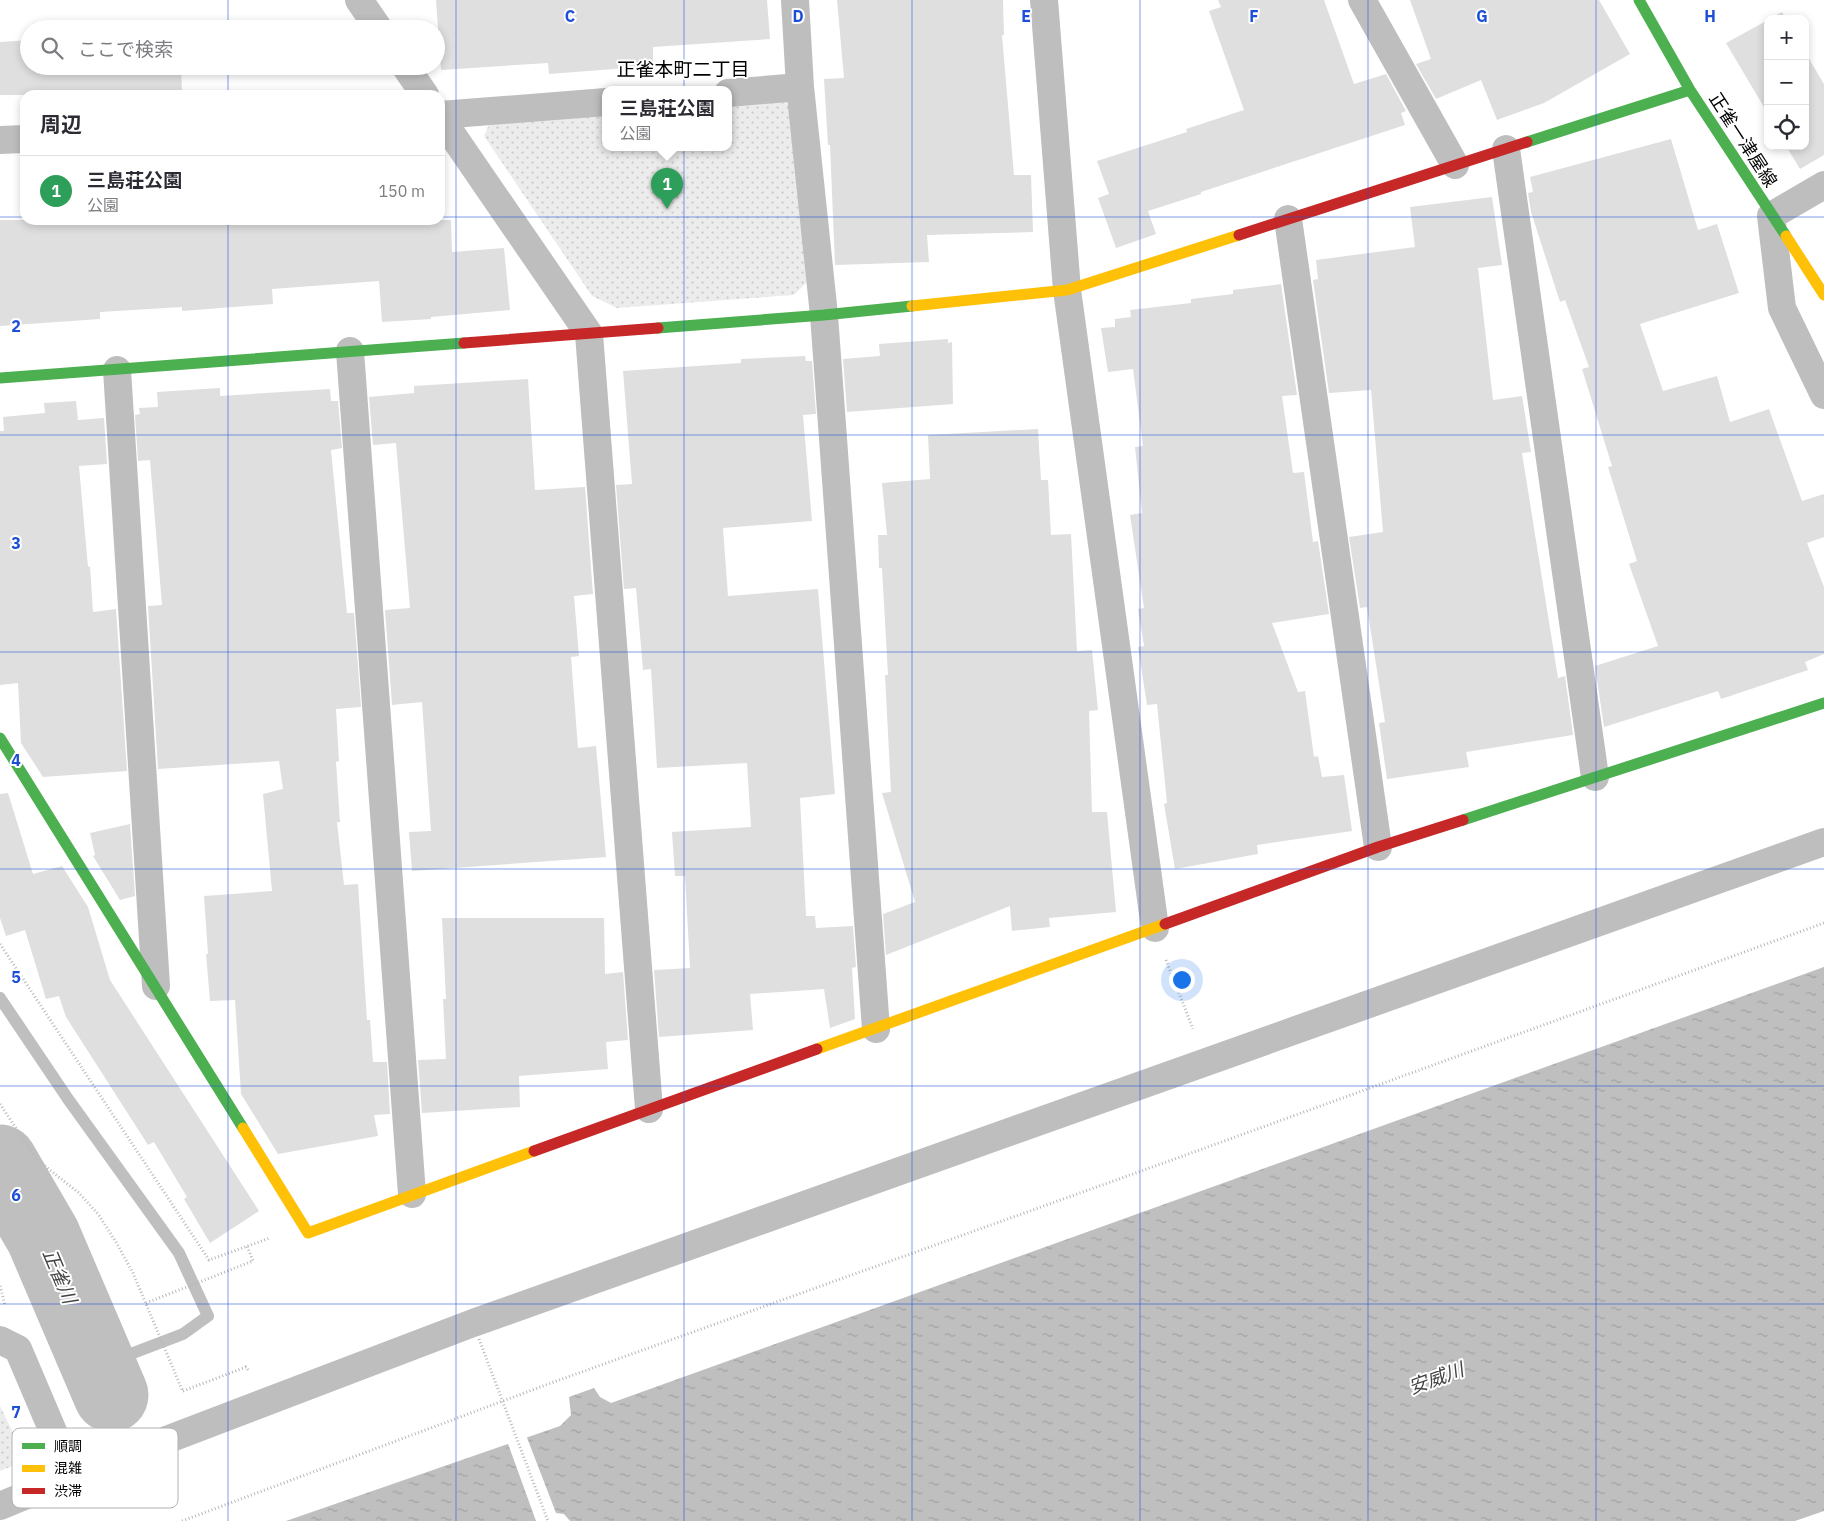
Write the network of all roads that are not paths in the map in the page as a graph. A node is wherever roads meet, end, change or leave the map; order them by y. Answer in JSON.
{"nodes":[{"id":1,"x":359,"y":0,"type":"edge"},
{"id":2,"x":795,"y":0,"type":"edge"},
{"id":3,"x":1044,"y":0,"type":"edge"},
{"id":4,"x":1362,"y":0,"type":"edge"},
{"id":5,"x":1639,"y":0,"type":"edge"},
{"id":6,"x":373,"y":20,"type":"edge"},
{"id":7,"x":411,"y":75,"type":"edge"},
{"id":8,"x":800,"y":87,"type":"junction"},
{"id":9,"x":422,"y":90,"type":"edge"},
{"id":10,"x":1690,"y":90,"type":"junction"},
{"id":11,"x":732,"y":93,"type":"edge"},
{"id":12,"x":602,"y":102,"type":"edge"},
{"id":13,"x":445,"y":116,"type":"edge"},
{"id":14,"x":445,"y":123,"type":"edge"},
{"id":15,"x":20,"y":139,"type":"edge"},
{"id":16,"x":0,"y":140,"type":"edge"},
{"id":17,"x":1506,"y":149,"type":"junction"},
{"id":18,"x":1455,"y":165,"type":"junction"},
{"id":19,"x":1824,"y":184,"type":"edge"},
{"id":20,"x":1771,"y":216,"type":"junction"},
{"id":21,"x":1288,"y":219,"type":"junction"},
{"id":22,"x":1067,"y":290,"type":"junction"},
{"id":23,"x":1824,"y":296,"type":"edge"},
{"id":24,"x":824,"y":315,"type":"junction"},
{"id":25,"x":589,"y":334,"type":"junction"},
{"id":26,"x":350,"y":351,"type":"junction"},
{"id":27,"x":118,"y":370,"type":"junction"},
{"id":28,"x":0,"y":378,"type":"edge"},
{"id":29,"x":1824,"y":395,"type":"edge"},
{"id":30,"x":1824,"y":703,"type":"edge"},
{"id":31,"x":0,"y":738,"type":"edge"},
{"id":32,"x":1595,"y":777,"type":"junction"},
{"id":33,"x":1824,"y":842,"type":"edge"},
{"id":34,"x":1378,"y":847,"type":"junction"},
{"id":35,"x":1155,"y":928,"type":"junction"},
{"id":36,"x":156,"y":986,"type":"junction"},
{"id":37,"x":876,"y":1029,"type":"junction"},
{"id":38,"x":649,"y":1109,"type":"junction"},
{"id":39,"x":412,"y":1194,"type":"junction"},
{"id":40,"x":0,"y":1340,"type":"edge"},
{"id":41,"x":52,"y":1428,"type":"edge"},
{"id":42,"x":178,"y":1436,"type":"edge"},
{"id":43,"x":12,"y":1501,"type":"edge"},
{"id":44,"x":0,"y":1506,"type":"edge"}],
"edges":[{"from":1,"to":6,"type":"street"},
{"from":2,"to":8,"type":"street"},
{"from":3,"to":22,"type":"street"},
{"from":4,"to":18,"type":"street"},
{"from":5,"to":10,"type":"street","name":"正雀一津屋線"},
{"from":7,"to":9,"type":"street"},
{"from":8,"to":11,"type":"street"},
{"from":8,"to":24,"type":"street"},
{"from":10,"to":17,"type":"street"},
{"from":10,"to":20,"type":"street","name":"正雀一津屋線"},
{"from":12,"to":13,"type":"street"},
{"from":14,"to":25,"type":"street"},
{"from":15,"to":16,"type":"street"},
{"from":17,"to":18,"type":"street"},
{"from":17,"to":32,"type":"street"},
{"from":18,"to":21,"type":"street"},
{"from":19,"to":20,"type":"street"},
{"from":20,"to":23,"type":"street","name":"正雀一津屋線"},
{"from":20,"to":29,"type":"street"},
{"from":21,"to":22,"type":"street"},
{"from":21,"to":34,"type":"street"},
{"from":22,"to":24,"type":"street"},
{"from":22,"to":35,"type":"street"},
{"from":24,"to":25,"type":"street"},
{"from":24,"to":37,"type":"street"},
{"from":25,"to":26,"type":"street"},
{"from":25,"to":38,"type":"street"},
{"from":26,"to":27,"type":"street"},
{"from":26,"to":39,"type":"street"},
{"from":27,"to":28,"type":"street"},
{"from":27,"to":36,"type":"street"},
{"from":30,"to":32,"type":"street"},
{"from":31,"to":36,"type":"street"},
{"from":32,"to":34,"type":"street"},
{"from":33,"to":42,"type":"street"},
{"from":34,"to":35,"type":"street"},
{"from":35,"to":37,"type":"street"},
{"from":36,"to":39,"type":"street"},
{"from":37,"to":38,"type":"street"},
{"from":38,"to":39,"type":"street"},
{"from":40,"to":41,"type":"street"},
{"from":43,"to":44,"type":"street"}]}
